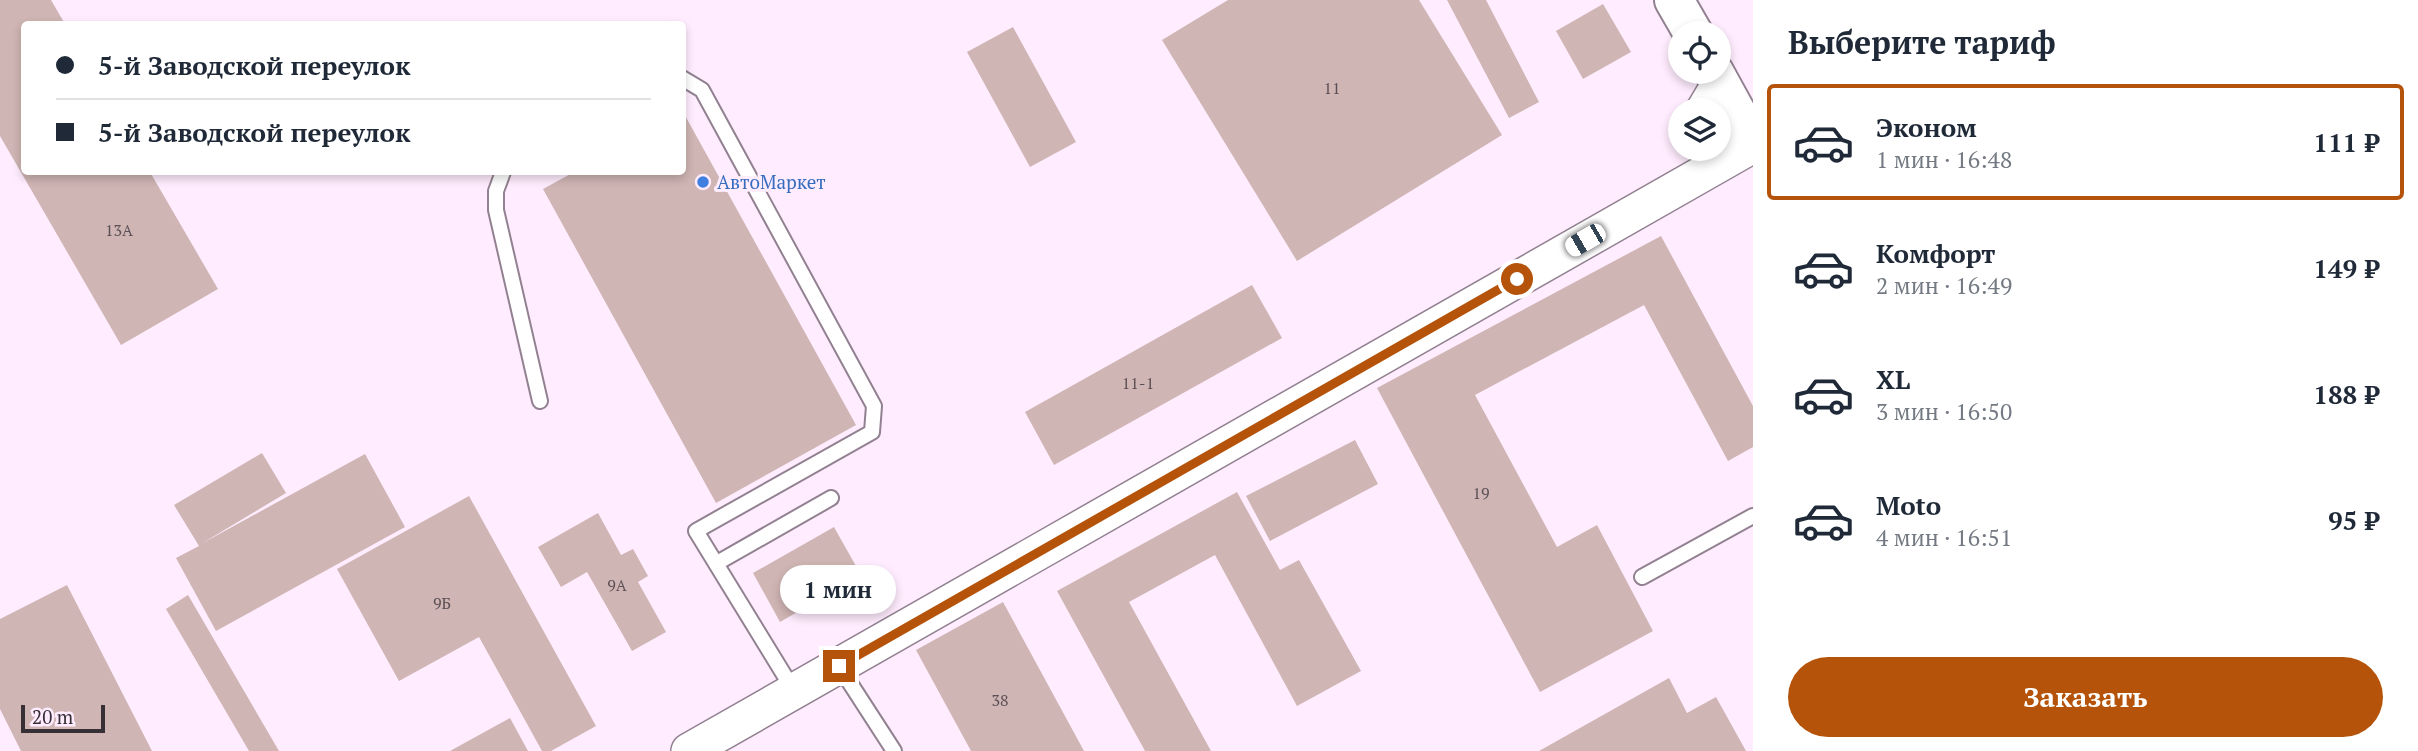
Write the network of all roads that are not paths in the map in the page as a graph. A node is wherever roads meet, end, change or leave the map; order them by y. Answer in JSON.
{"nodes":[{"id":1,"x":1674,"y":0,"type":"edge"},
{"id":2,"x":1685,"y":21,"type":"edge"},
{"id":3,"x":686,"y":80,"type":"edge"},
{"id":4,"x":1723,"y":95,"type":"edge"},
{"id":5,"x":1753,"y":144,"type":"edge"},
{"id":6,"x":1688,"y":161,"type":"edge"},
{"id":7,"x":502,"y":175,"type":"edge"},
{"id":8,"x":1685,"y":183,"type":"junction"},
{"id":9,"x":540,"y":401,"type":"dead end"},
{"id":10,"x":831,"y":498,"type":"dead end"},
{"id":11,"x":1753,"y":516,"type":"edge"},
{"id":12,"x":717,"y":563,"type":"junction"},
{"id":13,"x":1642,"y":578,"type":"dead end"},
{"id":14,"x":839,"y":666,"type":"junction"},
{"id":15,"x":794,"y":691,"type":"junction"},
{"id":16,"x":689,"y":751,"type":"edge"},
{"id":17,"x":894,"y":751,"type":"edge"}],
"edges":[{"from":1,"to":2,"type":"main road"},
{"from":3,"to":12,"type":"lane"},
{"from":4,"to":5,"type":"main road"},
{"from":5,"to":8,"type":"street"},
{"from":6,"to":8,"type":"street"},
{"from":7,"to":9,"type":"lane"},
{"from":8,"to":14,"type":"street"},
{"from":10,"to":12,"type":"lane"},
{"from":11,"to":13,"type":"lane"},
{"from":12,"to":15,"type":"lane"},
{"from":14,"to":15,"type":"street"},
{"from":14,"to":17,"type":"lane"},
{"from":15,"to":16,"type":"street"}]}
